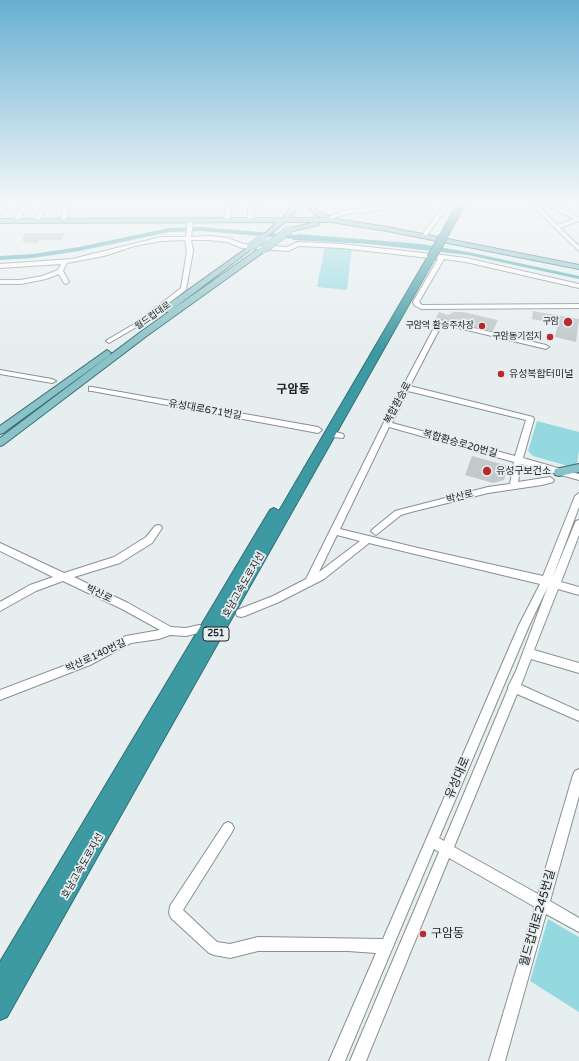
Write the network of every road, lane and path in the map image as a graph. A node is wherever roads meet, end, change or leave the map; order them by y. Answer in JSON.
{"nodes":[{"id":1,"x":116,"y":251,"type":"edge"},
{"id":2,"x":190,"y":251,"type":"edge"},
{"id":3,"x":246,"y":251,"type":"edge"},
{"id":4,"x":262,"y":251,"type":"edge"},
{"id":5,"x":379,"y":251,"type":"edge"},
{"id":6,"x":435,"y":251,"type":"edge"},
{"id":7,"x":486,"y":251,"type":"edge"},
{"id":8,"x":492,"y":251,"type":"edge"},
{"id":9,"x":433,"y":257,"type":"junction"},
{"id":10,"x":65,"y":262,"type":"junction"},
{"id":11,"x":0,"y":266,"type":"edge"},
{"id":12,"x":579,"y":269,"type":"edge"},
{"id":13,"x":60,"y":271,"type":"junction"},
{"id":14,"x":0,"y":282,"type":"edge"},
{"id":15,"x":66,"y":282,"type":"dead end"},
{"id":16,"x":579,"y":286,"type":"edge"},
{"id":17,"x":579,"y":306,"type":"edge"},
{"id":18,"x":109,"y":341,"type":"dead end"},
{"id":19,"x":546,"y":347,"type":"dead end"},
{"id":20,"x":0,"y":372,"type":"edge"},
{"id":21,"x":52,"y":381,"type":"dead end"},
{"id":22,"x":407,"y":388,"type":"junction"},
{"id":23,"x":92,"y":389,"type":"dead end"},
{"id":24,"x":387,"y":424,"type":"junction"},
{"id":25,"x":318,"y":430,"type":"dead end"},
{"id":26,"x":0,"y":431,"type":"edge"},
{"id":27,"x":0,"y":443,"type":"edge"},
{"id":28,"x":518,"y":460,"type":"junction"},
{"id":29,"x":579,"y":468,"type":"edge"},
{"id":30,"x":559,"y":472,"type":"junction"},
{"id":31,"x":579,"y":477,"type":"edge"},
{"id":32,"x":550,"y":480,"type":"dead end"},
{"id":33,"x":515,"y":485,"type":"junction"},
{"id":34,"x":579,"y":496,"type":"edge"},
{"id":35,"x":579,"y":523,"type":"edge"},
{"id":36,"x":158,"y":528,"type":"dead end"},
{"id":37,"x":336,"y":531,"type":"junction"},
{"id":38,"x":376,"y":531,"type":"dead end"},
{"id":39,"x":368,"y":539,"type":"junction"},
{"id":40,"x":0,"y":547,"type":"edge"},
{"id":41,"x":64,"y":576,"type":"junction"},
{"id":42,"x":310,"y":581,"type":"junction"},
{"id":43,"x":551,"y":583,"type":"junction"},
{"id":44,"x":579,"y":591,"type":"edge"},
{"id":45,"x":0,"y":607,"type":"edge"},
{"id":46,"x":241,"y":613,"type":"dead end"},
{"id":47,"x":199,"y":629,"type":"dead end"},
{"id":48,"x":170,"y":631,"type":"junction"},
{"id":49,"x":527,"y":653,"type":"junction"},
{"id":50,"x":579,"y":668,"type":"edge"},
{"id":51,"x":513,"y":687,"type":"junction"},
{"id":52,"x":0,"y":695,"type":"edge"},
{"id":53,"x":579,"y":716,"type":"edge"},
{"id":54,"x":579,"y":775,"type":"edge"},
{"id":55,"x":228,"y":828,"type":"dead end"},
{"id":56,"x":432,"y":841,"type":"junction"},
{"id":57,"x":446,"y":849,"type":"junction"},
{"id":58,"x":542,"y":904,"type":"junction"},
{"id":59,"x":579,"y":925,"type":"edge"},
{"id":60,"x":387,"y":945,"type":"junction"},
{"id":61,"x":0,"y":981,"type":"edge"},
{"id":62,"x":0,"y":1010,"type":"edge"},
{"id":63,"x":337,"y":1061,"type":"edge"},
{"id":64,"x":358,"y":1061,"type":"edge"},
{"id":65,"x":497,"y":1061,"type":"edge"}],
"edges":[{"from":1,"to":10,"type":"street"},
{"from":2,"to":18,"type":"street"},
{"from":3,"to":26,"type":"main road","name":"월드컵대로","bridge":true},
{"from":4,"to":27,"type":"main road","name":"월드컵대로","bridge":true},
{"from":5,"to":9,"type":"street"},
{"from":6,"to":9,"type":"highway","name":"호남고속도로지선","number":"251","bridge":true},
{"from":7,"to":12,"type":"main road"},
{"from":8,"to":12,"type":"main road"},
{"from":9,"to":16,"type":"street"},
{"from":9,"to":17,"type":"street"},
{"from":9,"to":61,"type":"highway","name":"호남고속도로지선","number":"251"},
{"from":9,"to":62,"type":"highway","name":"호남고속도로지선","number":"251"},
{"from":10,"to":11,"type":"street"},
{"from":10,"to":13,"type":"street"},
{"from":13,"to":14,"type":"street"},
{"from":13,"to":15,"type":"street"},
{"from":19,"to":22,"type":"street","name":"복합환승로"},
{"from":20,"to":21,"type":"street"},
{"from":22,"to":24,"type":"street","name":"복합환승로"},
{"from":22,"to":28,"type":"street"},
{"from":23,"to":25,"type":"street","name":"유성대로671번길"},
{"from":24,"to":28,"type":"street","name":"복합환승로20번길"},
{"from":24,"to":37,"type":"street","name":"복합환승로"},
{"from":28,"to":30,"type":"street","name":"복합환승로20번길"},
{"from":28,"to":33,"type":"street"},
{"from":29,"to":30,"type":"main road"},
{"from":30,"to":31,"type":"street","name":"복합환승로20번길"},
{"from":32,"to":33,"type":"street","name":"박산로"},
{"from":33,"to":38,"type":"street","name":"박산로"},
{"from":34,"to":43,"type":"street","name":"유성대로"},
{"from":35,"to":43,"type":"street","name":"유성대로"},
{"from":36,"to":41,"type":"street"},
{"from":37,"to":39,"type":"street"},
{"from":37,"to":42,"type":"street","name":"복합환승로"},
{"from":39,"to":42,"type":"street"},
{"from":39,"to":43,"type":"street"},
{"from":40,"to":41,"type":"street","name":"박산로"},
{"from":41,"to":45,"type":"street"},
{"from":41,"to":48,"type":"street","name":"박산로"},
{"from":42,"to":46,"type":"street"},
{"from":43,"to":44,"type":"street"},
{"from":43,"to":49,"type":"street","name":"유성대로"},
{"from":43,"to":56,"type":"street","name":"유성대로"},
{"from":47,"to":48,"type":"street","name":"박산로"},
{"from":48,"to":52,"type":"street","name":"박산로140번길"},
{"from":49,"to":50,"type":"street"},
{"from":49,"to":51,"type":"street","name":"유성대로"},
{"from":51,"to":53,"type":"street"},
{"from":51,"to":57,"type":"street","name":"유성대로"},
{"from":54,"to":58,"type":"street","name":"월드컵대로245번길"},
{"from":55,"to":60,"type":"street"},
{"from":56,"to":57,"type":"street"},
{"from":56,"to":60,"type":"street","name":"유성대로"},
{"from":57,"to":58,"type":"street"},
{"from":57,"to":64,"type":"street","name":"유성대로"},
{"from":58,"to":59,"type":"street"},
{"from":58,"to":65,"type":"street","name":"월드컵대로245번길"},
{"from":60,"to":63,"type":"street","name":"유성대로"}]}
